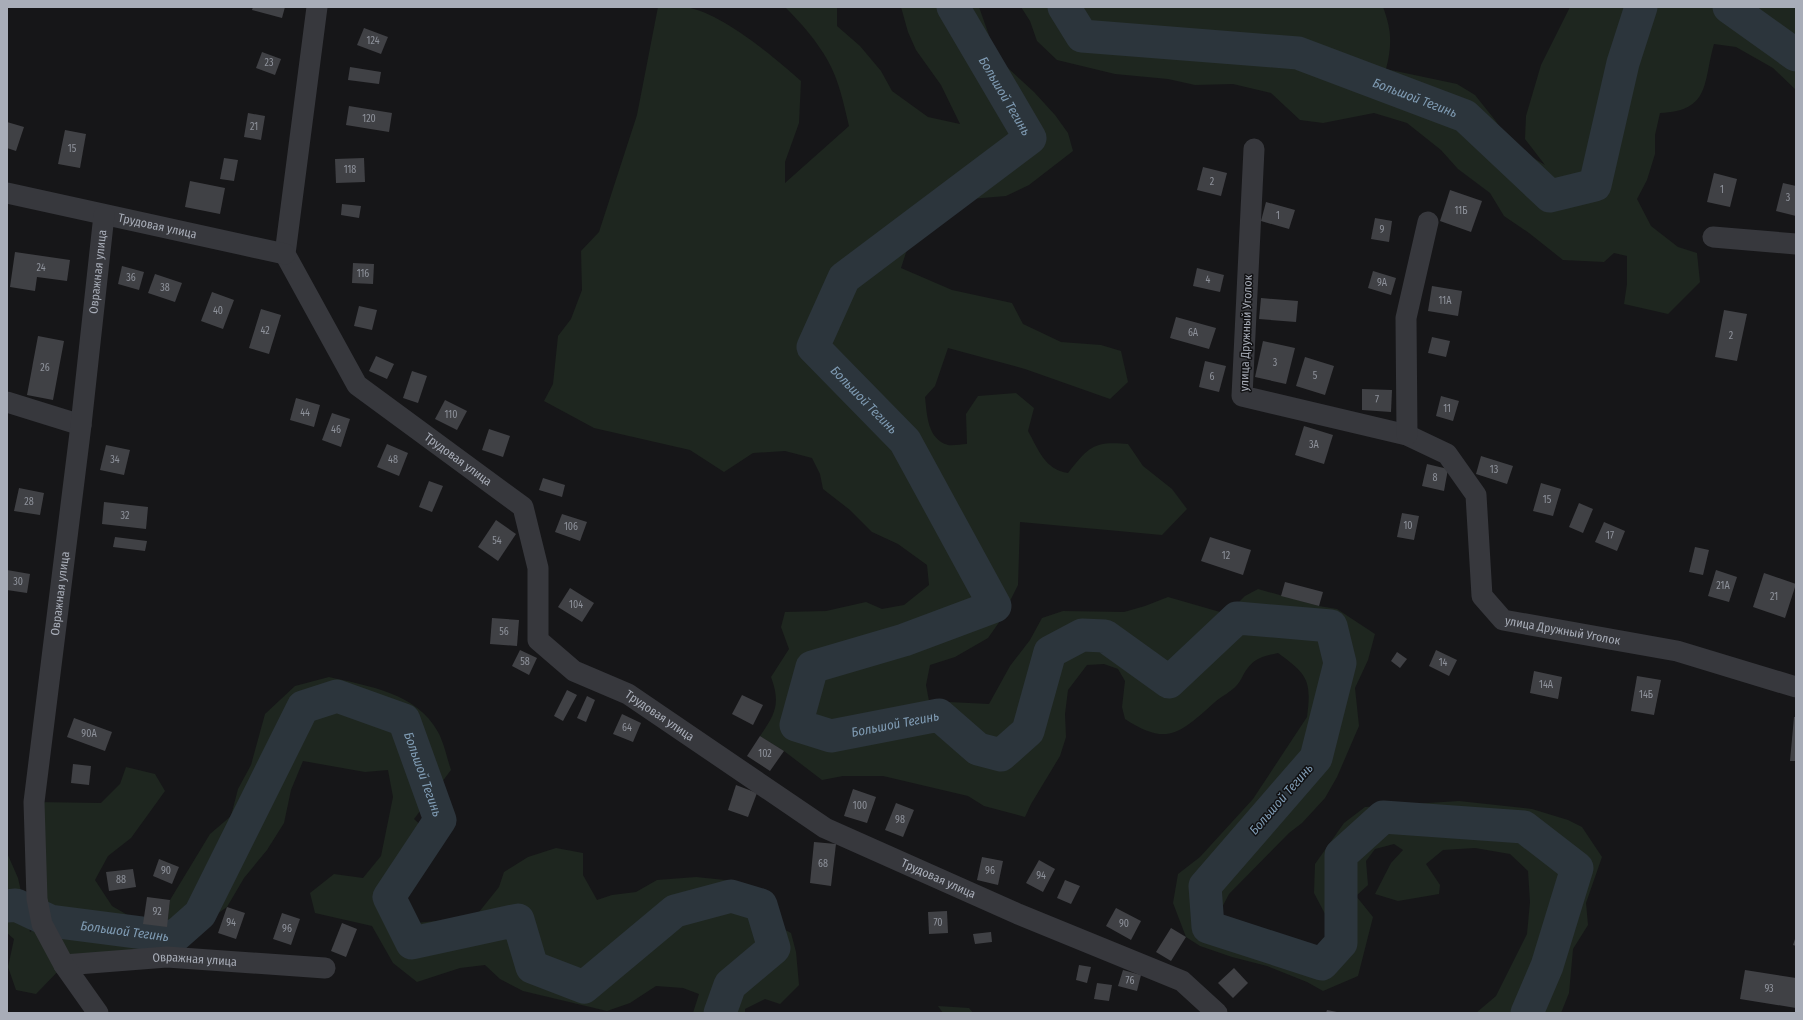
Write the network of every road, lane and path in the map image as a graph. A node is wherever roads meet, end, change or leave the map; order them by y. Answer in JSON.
{"nodes":[{"id":1,"x":317,"y":7,"type":"edge"},
{"id":2,"x":1254,"y":149,"type":"dead end"},
{"id":3,"x":7,"y":193,"type":"edge"},
{"id":4,"x":104,"y":216,"type":"junction"},
{"id":5,"x":1428,"y":222,"type":"dead end"},
{"id":6,"x":1713,"y":237,"type":"dead end"},
{"id":7,"x":1796,"y":244,"type":"edge"},
{"id":8,"x":285,"y":254,"type":"junction"},
{"id":9,"x":7,"y":402,"type":"edge"},
{"id":10,"x":81,"y":425,"type":"junction"},
{"id":11,"x":1408,"y":435,"type":"junction"},
{"id":12,"x":1796,"y":687,"type":"edge"},
{"id":13,"x":64,"y":966,"type":"junction"},
{"id":14,"x":325,"y":968,"type":"dead end"},
{"id":15,"x":98,"y":1013,"type":"edge"},
{"id":16,"x":1217,"y":1013,"type":"edge"}],
"edges":[{"from":1,"to":8,"type":"street"},
{"from":2,"to":11,"type":"street","name":"улица Дружный Уголок"},
{"from":3,"to":4,"type":"street","name":"Трудовая улица"},
{"from":4,"to":8,"type":"street","name":"Трудовая улица"},
{"from":4,"to":10,"type":"street","name":"Овражная улица"},
{"from":5,"to":11,"type":"street"},
{"from":6,"to":7,"type":"street"},
{"from":8,"to":16,"type":"street","name":"Трудовая улица"},
{"from":9,"to":10,"type":"street"},
{"from":10,"to":13,"type":"street","name":"Овражная улица"},
{"from":11,"to":12,"type":"street","name":"улица Дружный Уголок"},
{"from":13,"to":14,"type":"street","name":"Овражная улица"},
{"from":13,"to":15,"type":"street","name":"Овражная улица"}]}
